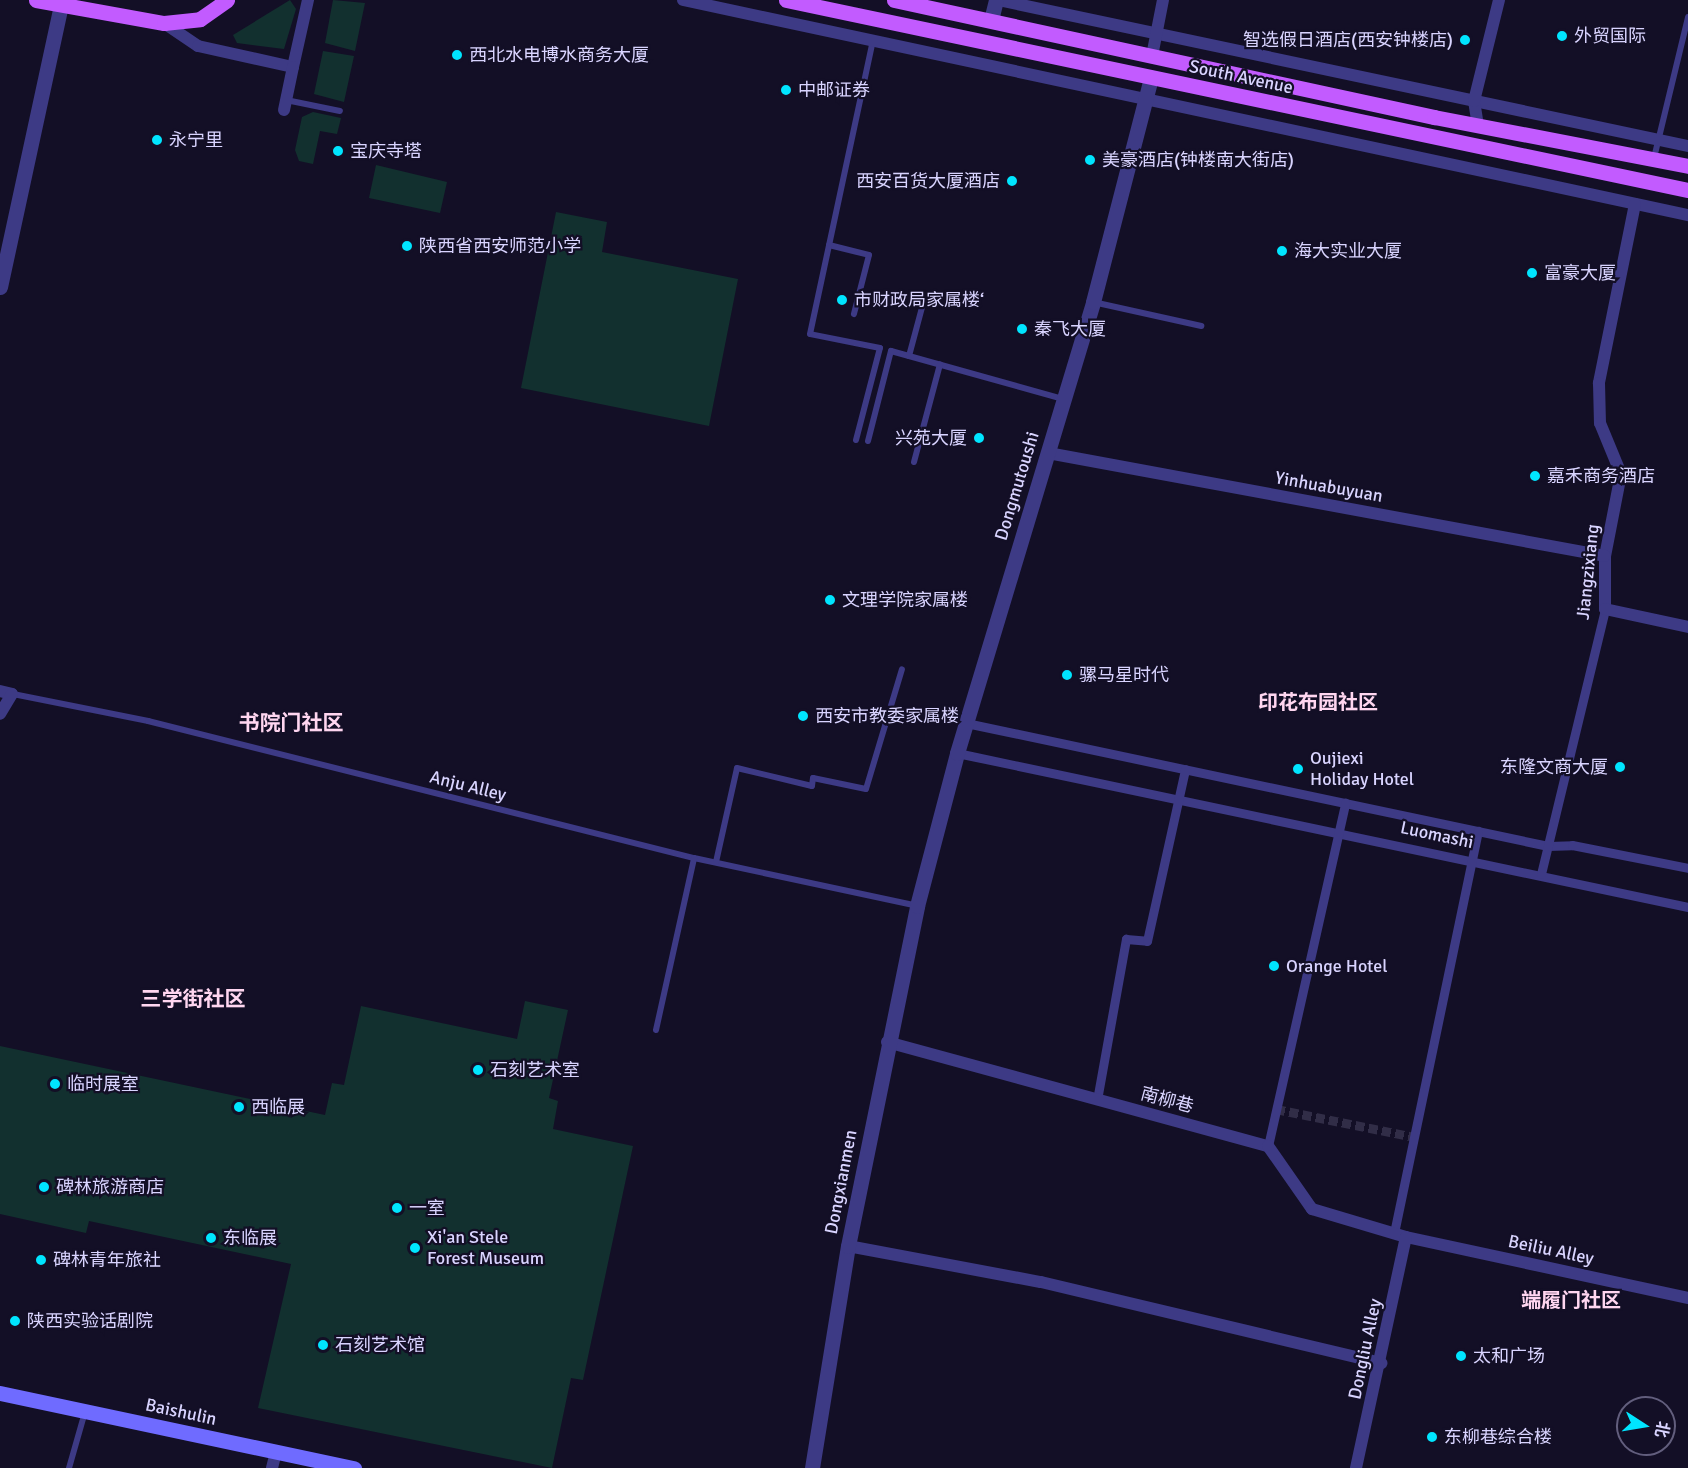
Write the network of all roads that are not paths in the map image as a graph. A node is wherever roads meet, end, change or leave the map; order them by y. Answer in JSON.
{"nodes":[{"id":1,"x":36,"y":0,"type":"edge"},
{"id":2,"x":228,"y":0,"type":"edge"},
{"id":3,"x":308,"y":0,"type":"edge"},
{"id":4,"x":682,"y":0,"type":"edge"},
{"id":5,"x":786,"y":0,"type":"edge"},
{"id":6,"x":894,"y":0,"type":"edge"},
{"id":7,"x":997,"y":0,"type":"edge"},
{"id":8,"x":1163,"y":0,"type":"edge"},
{"id":9,"x":1499,"y":0,"type":"edge"},
{"id":10,"x":61,"y":6,"type":"junction"},
{"id":11,"x":1688,"y":16,"type":"edge"},
{"id":12,"x":991,"y":21,"type":"junction"},
{"id":13,"x":164,"y":23,"type":"junction"},
{"id":14,"x":1157,"y":33,"type":"junction"},
{"id":15,"x":873,"y":41,"type":"junction"},
{"id":16,"x":1152,"y":56,"type":"junction"},
{"id":17,"x":293,"y":67,"type":"junction"},
{"id":18,"x":1150,"y":77,"type":"junction"},
{"id":19,"x":1147,"y":100,"type":"junction"},
{"id":20,"x":1474,"y":101,"type":"junction"},
{"id":21,"x":285,"y":105,"type":"joint"},
{"id":22,"x":340,"y":111,"type":"dead end"},
{"id":23,"x":1478,"y":126,"type":"junction"},
{"id":24,"x":1657,"y":139,"type":"junction"},
{"id":25,"x":1688,"y":146,"type":"edge"},
{"id":26,"x":1654,"y":159,"type":"junction"},
{"id":27,"x":1688,"y":166,"type":"edge"},
{"id":28,"x":1688,"y":190,"type":"edge"},
{"id":29,"x":1635,"y":204,"type":"junction"},
{"id":30,"x":1688,"y":215,"type":"edge"},
{"id":31,"x":829,"y":245,"type":"junction"},
{"id":32,"x":0,"y":287,"type":"edge"},
{"id":33,"x":924,"y":300,"type":"dead end"},
{"id":34,"x":1093,"y":302,"type":"junction"},
{"id":35,"x":854,"y":314,"type":"dead end"},
{"id":36,"x":1201,"y":326,"type":"dead end"},
{"id":37,"x":909,"y":356,"type":"junction"},
{"id":38,"x":940,"y":364,"type":"junction"},
{"id":39,"x":1064,"y":399,"type":"junction"},
{"id":40,"x":856,"y":440,"type":"dead end"},
{"id":41,"x":868,"y":441,"type":"dead end"},
{"id":42,"x":1047,"y":453,"type":"junction"},
{"id":43,"x":914,"y":462,"type":"dead end"},
{"id":44,"x":1605,"y":556,"type":"junction"},
{"id":45,"x":1605,"y":609,"type":"junction"},
{"id":46,"x":1688,"y":627,"type":"edge"},
{"id":47,"x":902,"y":669,"type":"dead end"},
{"id":48,"x":6,"y":693,"type":"edge"},
{"id":49,"x":0,"y":714,"type":"edge"},
{"id":50,"x":966,"y":723,"type":"junction"},
{"id":51,"x":957,"y":753,"type":"junction"},
{"id":52,"x":1185,"y":769,"type":"junction"},
{"id":53,"x":1178,"y":799,"type":"junction"},
{"id":54,"x":1345,"y":803,"type":"junction"},
{"id":55,"x":1338,"y":831,"type":"junction"},
{"id":56,"x":1478,"y":831,"type":"junction"},
{"id":57,"x":1548,"y":846,"type":"junction"},
{"id":58,"x":694,"y":858,"type":"junction"},
{"id":59,"x":1473,"y":860,"type":"junction"},
{"id":60,"x":716,"y":862,"type":"junction"},
{"id":61,"x":1688,"y":868,"type":"edge"},
{"id":62,"x":1541,"y":874,"type":"junction"},
{"id":63,"x":917,"y":906,"type":"junction"},
{"id":64,"x":1688,"y":907,"type":"edge"},
{"id":65,"x":656,"y":1030,"type":"dead end"},
{"id":66,"x":887,"y":1042,"type":"junction"},
{"id":67,"x":1096,"y":1100,"type":"junction"},
{"id":68,"x":1268,"y":1146,"type":"junction"},
{"id":69,"x":1400,"y":1235,"type":"junction"},
{"id":70,"x":848,"y":1246,"type":"junction"},
{"id":71,"x":1688,"y":1298,"type":"edge"},
{"id":72,"x":1382,"y":1364,"type":"junction"},
{"id":73,"x":0,"y":1393,"type":"edge"},
{"id":74,"x":85,"y":1412,"type":"junction"},
{"id":75,"x":276,"y":1452,"type":"junction"},
{"id":76,"x":69,"y":1468,"type":"edge"},
{"id":77,"x":272,"y":1468,"type":"edge"},
{"id":78,"x":354,"y":1468,"type":"edge"},
{"id":79,"x":812,"y":1468,"type":"edge"},
{"id":80,"x":1356,"y":1468,"type":"edge"}],
"edges":[{"from":1,"to":10,"type":"main road"},
{"from":2,"to":13,"type":"main road"},
{"from":3,"to":17,"type":"street"},
{"from":4,"to":15,"type":"street"},
{"from":5,"to":18,"type":"main road","name":"South Avenue"},
{"from":6,"to":12,"type":"main road","name":"South Avenue"},
{"from":7,"to":12,"type":"street"},
{"from":7,"to":14,"type":"street"},
{"from":8,"to":14,"type":"street"},
{"from":9,"to":20,"type":"street"},
{"from":10,"to":13,"type":"main road"},
{"from":10,"to":32,"type":"street"},
{"from":11,"to":24,"type":"lane"},
{"from":12,"to":16,"type":"main road","name":"South Avenue"},
{"from":13,"to":17,"type":"street"},
{"from":14,"to":16,"type":"street"},
{"from":14,"to":20,"type":"street"},
{"from":15,"to":19,"type":"street"},
{"from":15,"to":31,"type":"lane"},
{"from":16,"to":23,"type":"main road","name":"South Avenue"},
{"from":17,"to":21,"type":"street"},
{"from":18,"to":19,"type":"street","name":"Dongmutoushi"},
{"from":18,"to":28,"type":"main road","name":"South Avenue"},
{"from":19,"to":29,"type":"street"},
{"from":19,"to":34,"type":"street","name":"Dongmutoushi"},
{"from":20,"to":23,"type":"street"},
{"from":20,"to":24,"type":"street"},
{"from":21,"to":22,"type":"lane"},
{"from":23,"to":26,"type":"main road","name":"South Avenue"},
{"from":24,"to":25,"type":"street"},
{"from":24,"to":26,"type":"lane"},
{"from":26,"to":27,"type":"main road","name":"South Avenue"},
{"from":29,"to":30,"type":"street"},
{"from":29,"to":44,"type":"street","name":"Jiangzixiang"},
{"from":31,"to":35,"type":"lane"},
{"from":31,"to":40,"type":"lane"},
{"from":33,"to":37,"type":"lane"},
{"from":34,"to":36,"type":"lane"},
{"from":34,"to":39,"type":"street","name":"Dongmutoushi"},
{"from":37,"to":38,"type":"lane"},
{"from":37,"to":41,"type":"lane"},
{"from":38,"to":39,"type":"lane"},
{"from":38,"to":43,"type":"lane"},
{"from":39,"to":42,"type":"street","name":"Dongmutoushi"},
{"from":42,"to":44,"type":"street","name":"Yinhuabuyuan"},
{"from":42,"to":50,"type":"street","name":"Dongmutoushi"},
{"from":44,"to":45,"type":"street","name":"Jiangzixiang"},
{"from":45,"to":46,"type":"street"},
{"from":45,"to":57,"type":"street","name":"Jiangzixiang"},
{"from":47,"to":60,"type":"lane"},
{"from":48,"to":49,"type":"street"},
{"from":48,"to":58,"type":"lane","name":"Anju Alley"},
{"from":50,"to":51,"type":"street","name":"Dongmutoushi"},
{"from":50,"to":52,"type":"street","name":"Luomashi"},
{"from":51,"to":53,"type":"street","name":"Luomashi"},
{"from":51,"to":63,"type":"street","name":"Dongmutoushi"},
{"from":52,"to":53,"type":"street"},
{"from":52,"to":54,"type":"street","name":"Luomashi"},
{"from":53,"to":55,"type":"street","name":"Luomashi"},
{"from":53,"to":67,"type":"street"},
{"from":54,"to":55,"type":"street"},
{"from":54,"to":56,"type":"street","name":"Luomashi"},
{"from":55,"to":59,"type":"street","name":"Luomashi"},
{"from":55,"to":68,"type":"street"},
{"from":56,"to":57,"type":"street","name":"Luomashi"},
{"from":56,"to":59,"type":"street"},
{"from":57,"to":61,"type":"street","name":"Luomashi"},
{"from":57,"to":62,"type":"street","name":"Jiangzixiang"},
{"from":58,"to":60,"type":"lane","name":"Anju Alley"},
{"from":58,"to":65,"type":"lane"},
{"from":59,"to":62,"type":"street","name":"Luomashi"},
{"from":59,"to":69,"type":"street"},
{"from":60,"to":63,"type":"lane","name":"Anju Alley"},
{"from":62,"to":64,"type":"street","name":"Luomashi"},
{"from":63,"to":66,"type":"street","name":"Dongxianmen"},
{"from":66,"to":67,"type":"street","name":"南柳巷"},
{"from":66,"to":70,"type":"street","name":"Dongxianmen"},
{"from":67,"to":68,"type":"street","name":"南柳巷"},
{"from":68,"to":69,"type":"street"},
{"from":69,"to":71,"type":"street","name":"Beiliu Alley"},
{"from":69,"to":72,"type":"street","name":"Dongliu Alley"},
{"from":70,"to":72,"type":"street"},
{"from":70,"to":79,"type":"street","name":"Dongxianmen"},
{"from":72,"to":80,"type":"street","name":"Dongliu Alley"},
{"from":73,"to":74,"type":"main road","name":"Baishulin"},
{"from":74,"to":75,"type":"main road","name":"Baishulin"},
{"from":74,"to":76,"type":"lane"},
{"from":75,"to":77,"type":"street"},
{"from":75,"to":78,"type":"main road","name":"Baishulin"}]}
